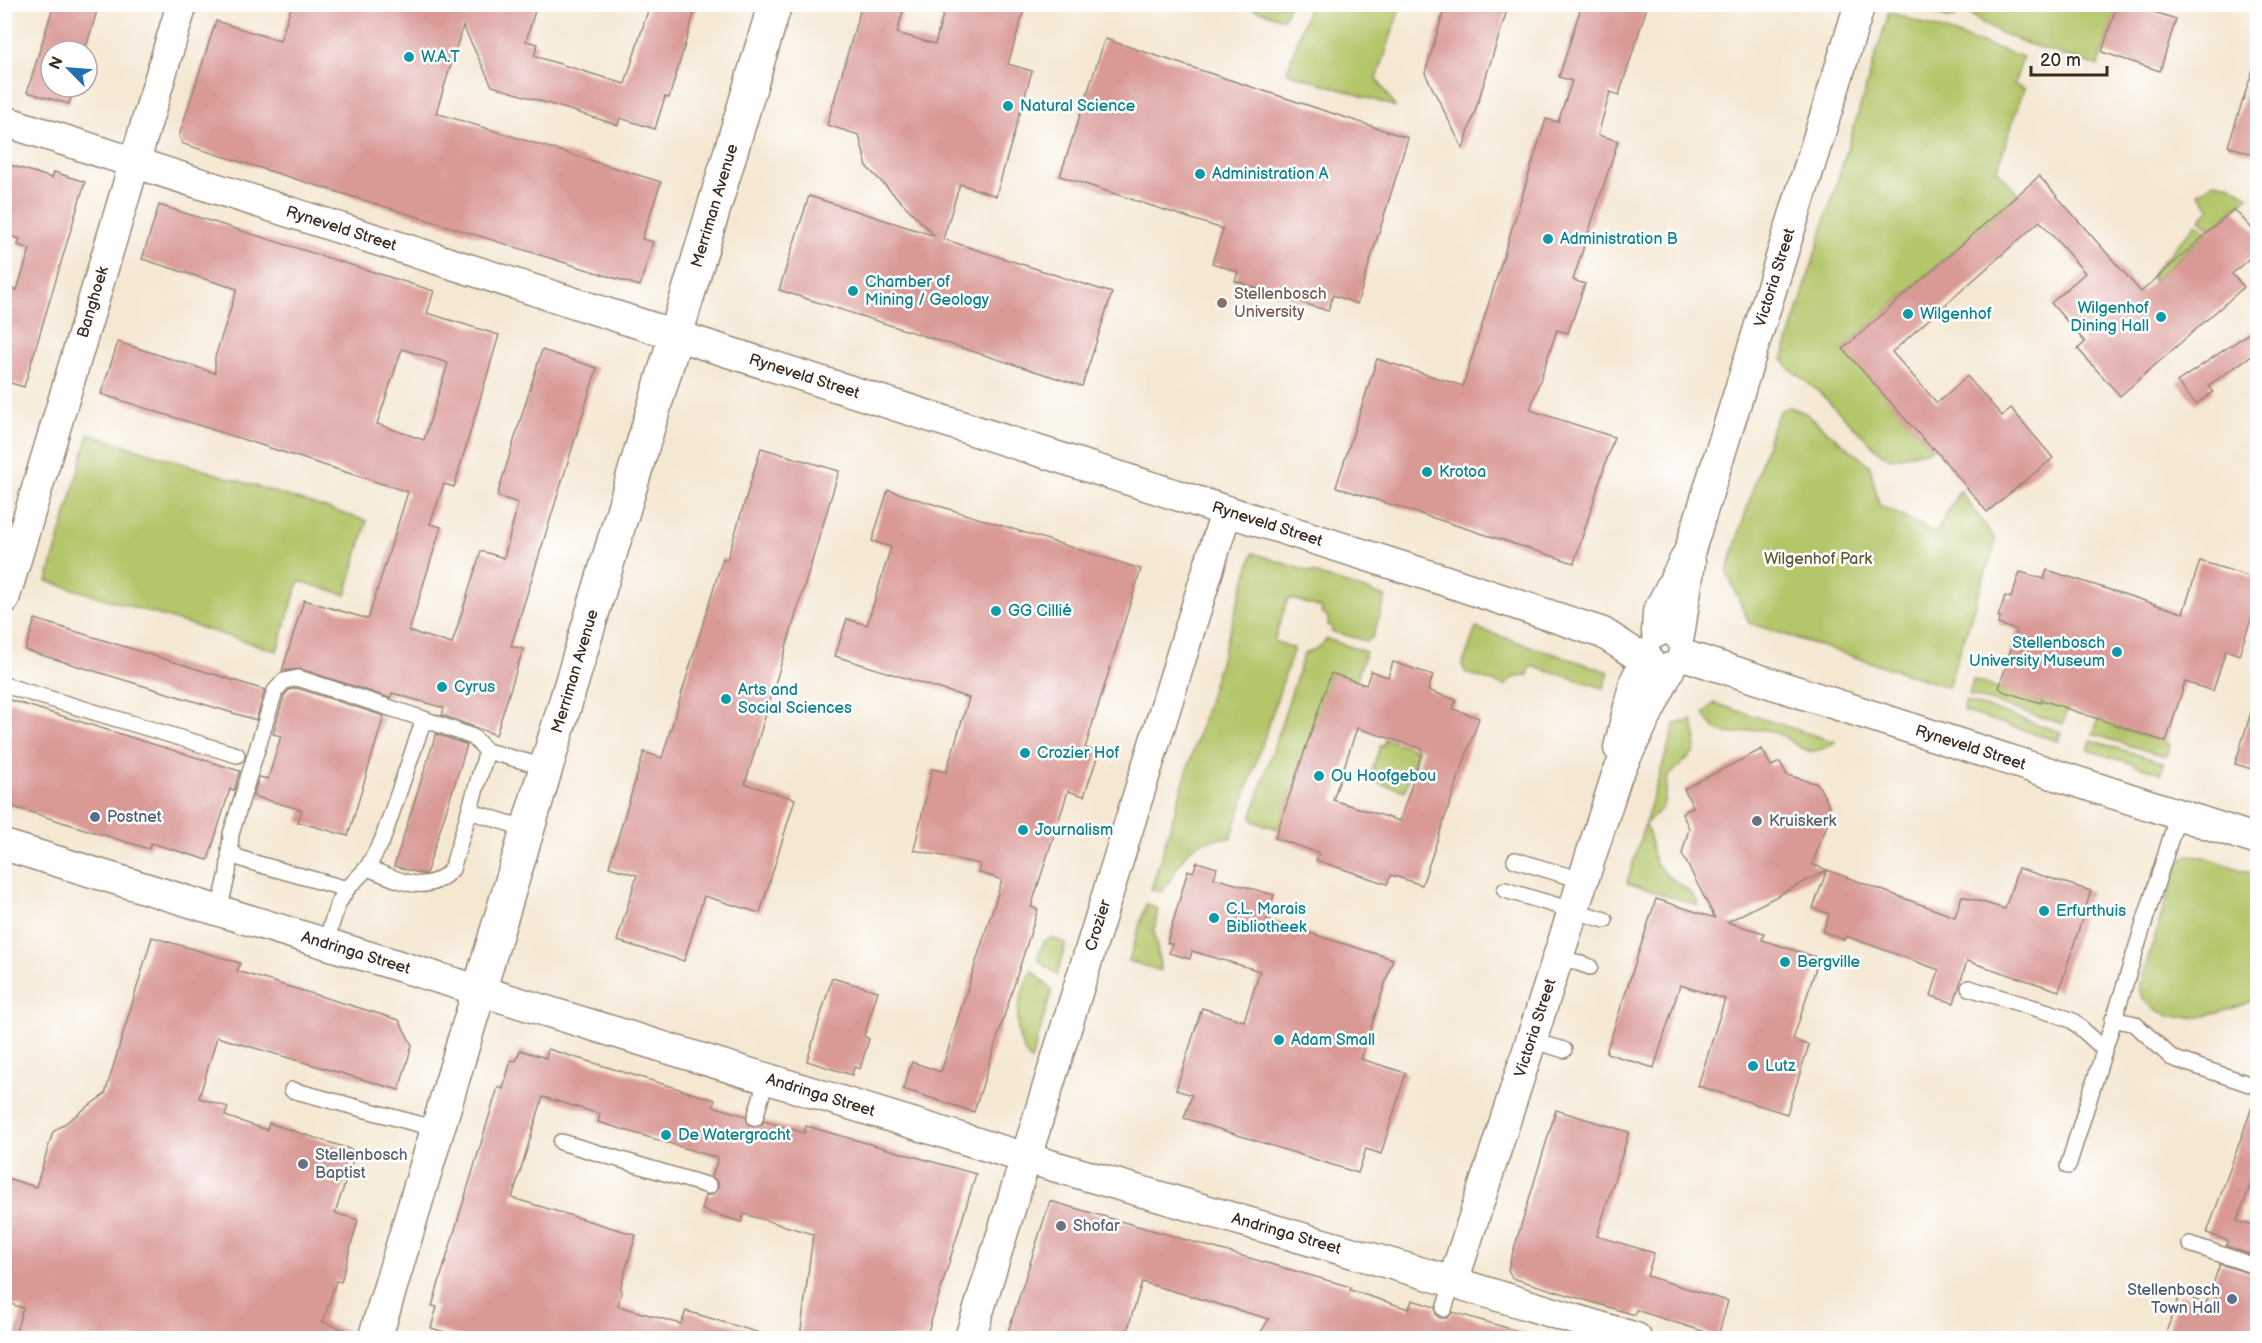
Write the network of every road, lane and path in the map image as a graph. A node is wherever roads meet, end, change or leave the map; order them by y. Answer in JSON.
{"nodes":[{"id":1,"x":182,"y":4,"type":"edge"},
{"id":2,"x":775,"y":4,"type":"edge"},
{"id":3,"x":1860,"y":4,"type":"edge"},
{"id":4,"x":4,"y":121,"type":"edge"},
{"id":5,"x":136,"y":162,"type":"junction"},
{"id":6,"x":675,"y":335,"type":"junction"},
{"id":7,"x":1226,"y":512,"type":"junction"},
{"id":8,"x":4,"y":599,"type":"edge"},
{"id":9,"x":1662,"y":648,"type":"junction"},
{"id":10,"x":4,"y":685,"type":"edge"},
{"id":11,"x":424,"y":719,"type":"junction"},
{"id":12,"x":487,"y":751,"type":"junction"},
{"id":13,"x":237,"y":755,"type":"dead end"},
{"id":14,"x":545,"y":767,"type":"junction"},
{"id":15,"x":469,"y":811,"type":"junction"},
{"id":16,"x":2178,"y":815,"type":"junction"},
{"id":17,"x":527,"y":829,"type":"junction"},
{"id":18,"x":2258,"y":840,"type":"edge"},
{"id":19,"x":4,"y":845,"type":"edge"},
{"id":20,"x":229,"y":848,"type":"junction"},
{"id":21,"x":1515,"y":860,"type":"dead end"},
{"id":22,"x":367,"y":868,"type":"junction"},
{"id":23,"x":1581,"y":880,"type":"junction"},
{"id":24,"x":347,"y":889,"type":"junction"},
{"id":25,"x":1505,"y":890,"type":"dead end"},
{"id":26,"x":219,"y":910,"type":"junction"},
{"id":27,"x":1572,"y":911,"type":"junction"},
{"id":28,"x":1605,"y":920,"type":"dead end"},
{"id":29,"x":325,"y":944,"type":"junction"},
{"id":30,"x":1558,"y":956,"type":"junction"},
{"id":31,"x":1590,"y":967,"type":"dead end"},
{"id":32,"x":1969,"y":988,"type":"dead end"},
{"id":33,"x":480,"y":992,"type":"junction"},
{"id":34,"x":2114,"y":1019,"type":"junction"},
{"id":35,"x":1532,"y":1040,"type":"junction"},
{"id":36,"x":2104,"y":1049,"type":"junction"},
{"id":37,"x":1564,"y":1050,"type":"dead end"},
{"id":38,"x":767,"y":1077,"type":"junction"},
{"id":39,"x":2258,"y":1087,"type":"edge"},
{"id":40,"x":292,"y":1090,"type":"dead end"},
{"id":41,"x":755,"y":1118,"type":"dead end"},
{"id":42,"x":437,"y":1129,"type":"junction"},
{"id":43,"x":561,"y":1142,"type":"dead end"},
{"id":44,"x":1026,"y":1158,"type":"junction"},
{"id":45,"x":2068,"y":1166,"type":"dead end"},
{"id":46,"x":709,"y":1186,"type":"dead end"},
{"id":47,"x":2190,"y":1244,"type":"dead end"},
{"id":48,"x":2258,"y":1267,"type":"edge"},
{"id":49,"x":1449,"y":1296,"type":"junction"},
{"id":50,"x":375,"y":1338,"type":"edge"},
{"id":51,"x":970,"y":1338,"type":"edge"},
{"id":52,"x":1636,"y":1338,"type":"edge"}],
"edges":[{"from":1,"to":5,"type":"street","name":"Banghoek"},
{"from":2,"to":6,"type":"street","name":"Merriman Avenue"},
{"from":3,"to":9,"type":"street","name":"Victoria Street"},
{"from":4,"to":5,"type":"street","name":"Ryneveld Street"},
{"from":5,"to":6,"type":"street","name":"Ryneveld Street"},
{"from":5,"to":8,"type":"street","name":"Banghoek"},
{"from":6,"to":7,"type":"street","name":"Ryneveld Street"},
{"from":6,"to":14,"type":"street","name":"Merriman Avenue"},
{"from":7,"to":9,"type":"street","name":"Ryneveld Street"},
{"from":7,"to":44,"type":"street","name":"Crozier"},
{"from":9,"to":16,"type":"street","name":"Ryneveld Street"},
{"from":9,"to":23,"type":"street","name":"Victoria Street"},
{"from":10,"to":13,"type":"lane"},
{"from":11,"to":12,"type":"lane"},
{"from":11,"to":20,"type":"lane"},
{"from":11,"to":22,"type":"lane"},
{"from":12,"to":14,"type":"lane"},
{"from":12,"to":15,"type":"lane"},
{"from":14,"to":17,"type":"street","name":"Merriman Avenue"},
{"from":15,"to":17,"type":"lane"},
{"from":15,"to":22,"type":"lane"},
{"from":16,"to":18,"type":"street","name":"Ryneveld Street"},
{"from":16,"to":34,"type":"lane"},
{"from":17,"to":33,"type":"street","name":"Merriman Avenue"},
{"from":19,"to":26,"type":"street","name":"Andringa Street"},
{"from":20,"to":24,"type":"lane"},
{"from":20,"to":26,"type":"lane"},
{"from":21,"to":23,"type":"lane"},
{"from":22,"to":24,"type":"lane"},
{"from":23,"to":27,"type":"street","name":"Victoria Street"},
{"from":24,"to":29,"type":"lane"},
{"from":25,"to":27,"type":"lane"},
{"from":26,"to":29,"type":"street","name":"Andringa Street"},
{"from":27,"to":28,"type":"lane"},
{"from":27,"to":30,"type":"street","name":"Victoria Street"},
{"from":29,"to":33,"type":"street","name":"Andringa Street"},
{"from":30,"to":31,"type":"lane"},
{"from":30,"to":35,"type":"street","name":"Victoria Street"},
{"from":32,"to":36,"type":"lane"},
{"from":33,"to":38,"type":"street","name":"Andringa Street"},
{"from":33,"to":42,"type":"street","name":"Merriman Avenue"},
{"from":34,"to":36,"type":"lane"},
{"from":34,"to":39,"type":"lane"},
{"from":35,"to":37,"type":"lane"},
{"from":35,"to":49,"type":"street","name":"Victoria Street"},
{"from":36,"to":45,"type":"lane"},
{"from":38,"to":41,"type":"lane"},
{"from":38,"to":44,"type":"street","name":"Andringa Street"},
{"from":40,"to":42,"type":"lane"},
{"from":42,"to":50,"type":"street","name":"Merriman Avenue"},
{"from":43,"to":46,"type":"lane"},
{"from":44,"to":49,"type":"street","name":"Andringa Street"},
{"from":44,"to":51,"type":"street","name":"Crozier"},
{"from":47,"to":48,"type":"lane"},
{"from":49,"to":52,"type":"street","name":"Andringa Street"}]}
